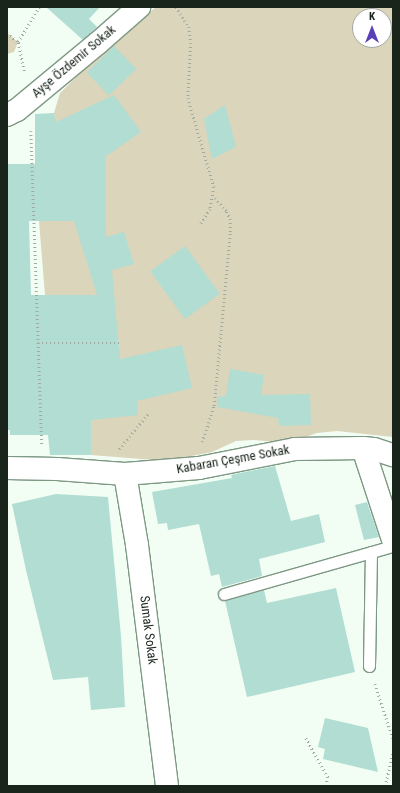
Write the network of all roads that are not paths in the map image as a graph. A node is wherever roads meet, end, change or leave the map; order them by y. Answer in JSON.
{"nodes":[{"id":1,"x":139,"y":7,"type":"edge"},
{"id":2,"x":7,"y":115,"type":"edge"},
{"id":3,"x":363,"y":448,"type":"junction"},
{"id":4,"x":393,"y":455,"type":"edge"},
{"id":5,"x":7,"y":468,"type":"edge"},
{"id":6,"x":125,"y":474,"type":"junction"},
{"id":7,"x":393,"y":540,"type":"edge"},
{"id":8,"x":393,"y":546,"type":"edge"},
{"id":9,"x":371,"y":552,"type":"junction"},
{"id":10,"x":224,"y":594,"type":"dead end"},
{"id":11,"x":369,"y":666,"type":"road end"},
{"id":12,"x":167,"y":786,"type":"edge"}],
"edges":[{"from":1,"to":2,"type":"street","name":"Ayşe Özdemir Sokak"},
{"from":3,"to":4,"type":"street","name":"Kabaran Çeşme Sokak"},
{"from":3,"to":6,"type":"street","name":"Kabaran Çeşme Sokak"},
{"from":3,"to":7,"type":"street"},
{"from":5,"to":6,"type":"street","name":"Kabaran Çeşme Sokak"},
{"from":6,"to":12,"type":"street","name":"Sumak Sokak"},
{"from":8,"to":9,"type":"lane"},
{"from":9,"to":10,"type":"lane"},
{"from":9,"to":11,"type":"lane"}]}
